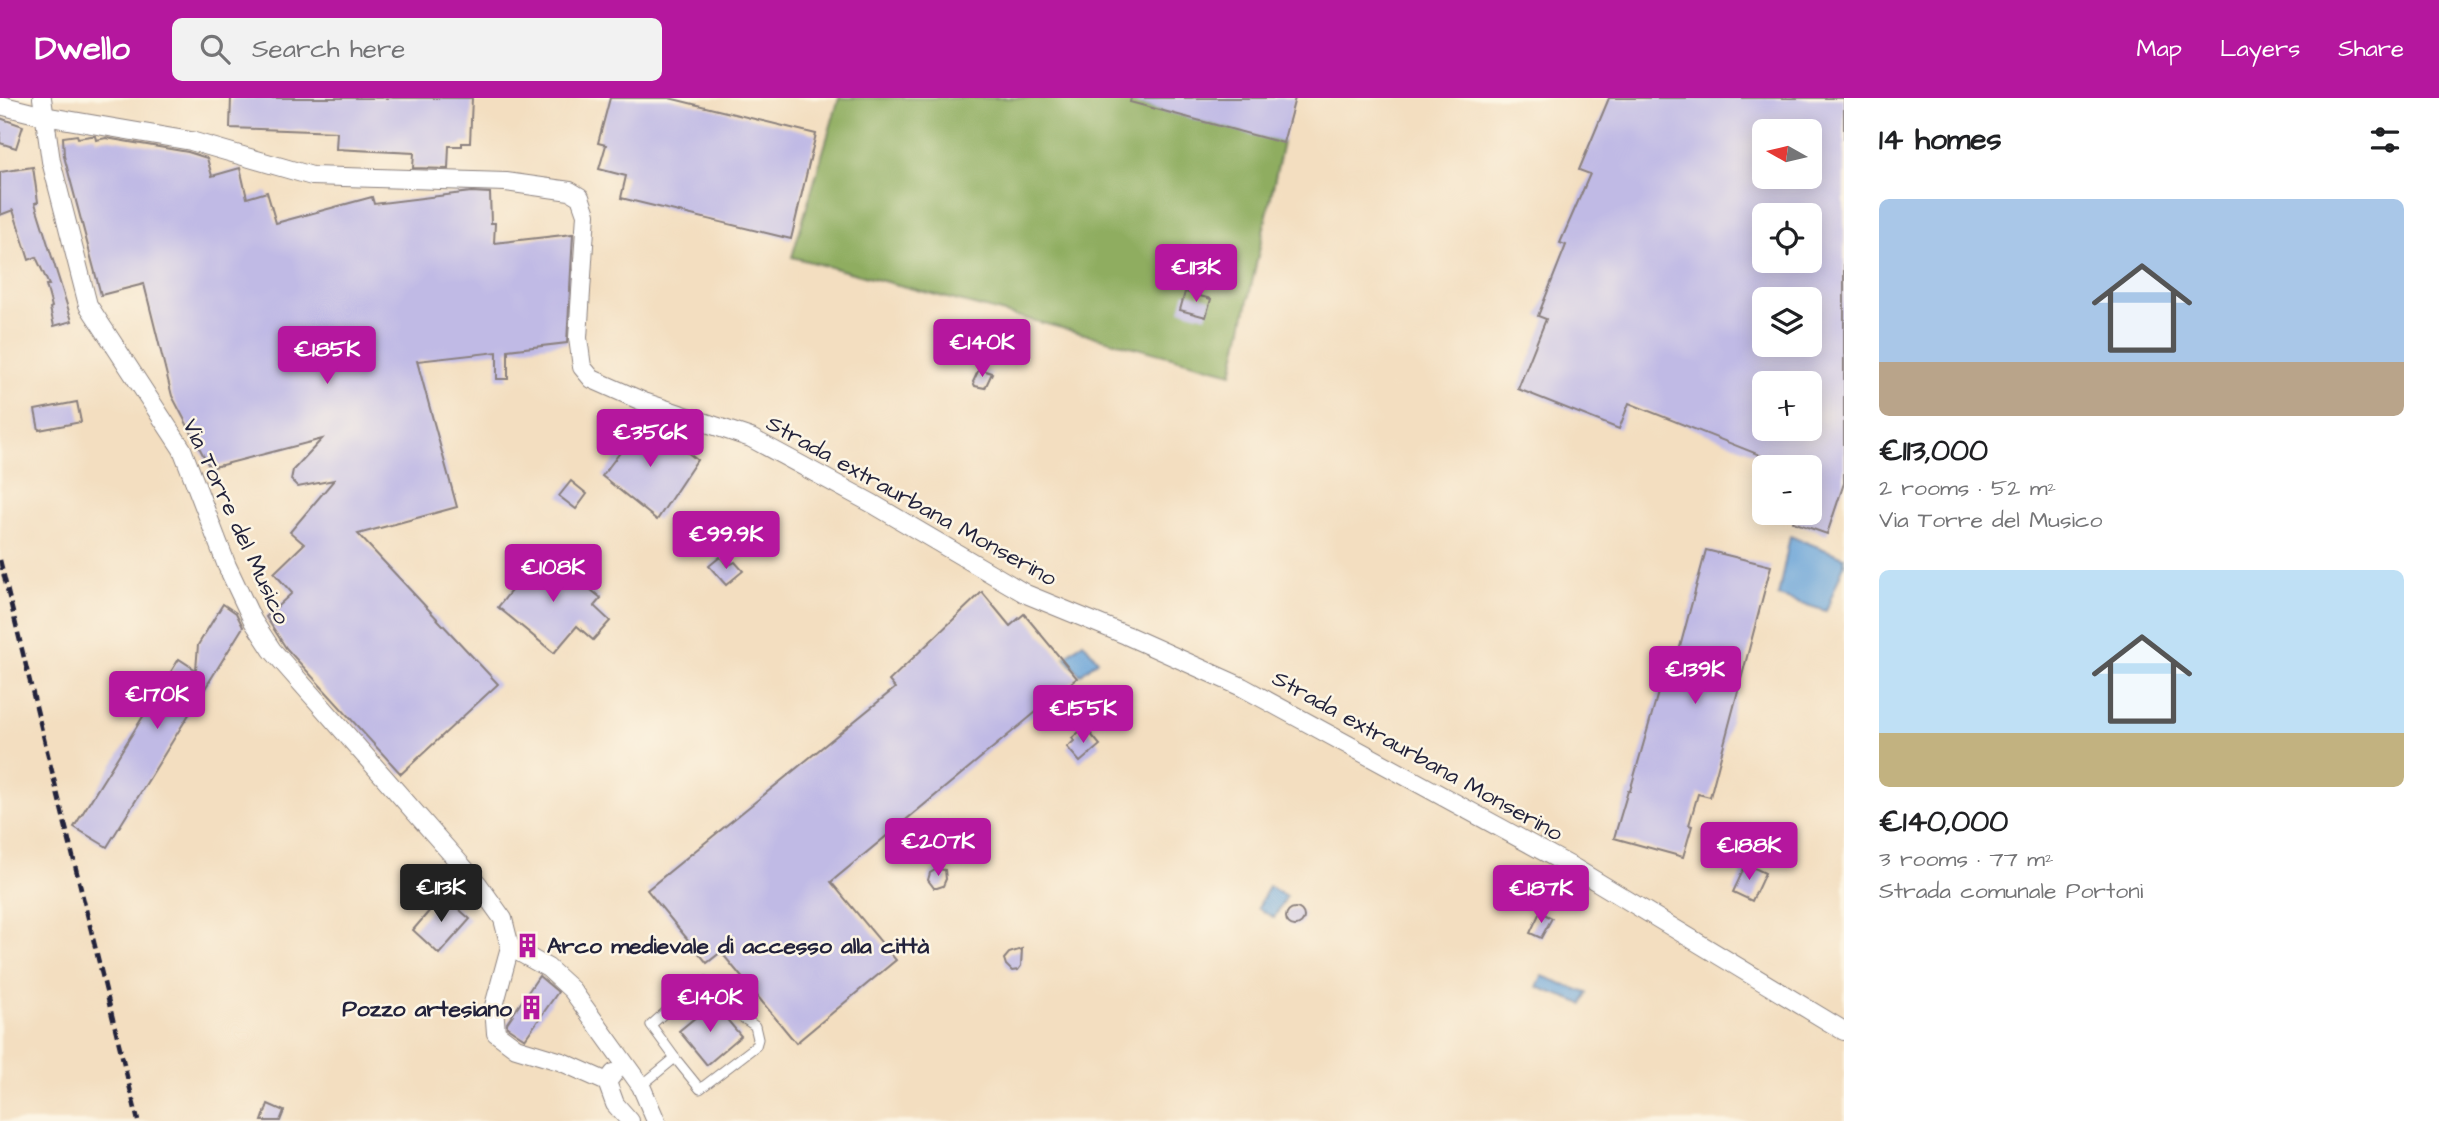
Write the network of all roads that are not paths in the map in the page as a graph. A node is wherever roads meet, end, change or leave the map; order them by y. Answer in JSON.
{"nodes":[{"id":1,"x":0,"y":105,"type":"edge"},
{"id":2,"x":43,"y":107,"type":"edge"},
{"id":3,"x":510,"y":947,"type":"junction"},
{"id":4,"x":729,"y":1001,"type":"dead end"},
{"id":5,"x":743,"y":1018,"type":"dead end"},
{"id":6,"x":1844,"y":1031,"type":"edge"},
{"id":7,"x":675,"y":1058,"type":"junction"},
{"id":8,"x":627,"y":1068,"type":"junction"},
{"id":9,"x":607,"y":1082,"type":"junction"},
{"id":10,"x":640,"y":1086,"type":"junction"},
{"id":11,"x":653,"y":1114,"type":"edge"},
{"id":12,"x":632,"y":1121,"type":"edge"}],
"edges":[{"from":1,"to":2,"type":"street","name":"Strada extraurbana Monserino"},
{"from":2,"to":3,"type":"street","name":"Via Torre del Musico"},
{"from":2,"to":6,"type":"street","name":"Strada extraurbana Monserino"},
{"from":3,"to":8,"type":"street"},
{"from":3,"to":9,"type":"street"},
{"from":4,"to":7,"type":"lane"},
{"from":5,"to":7,"type":"lane"},
{"from":7,"to":10,"type":"lane"},
{"from":8,"to":9,"type":"street"},
{"from":8,"to":10,"type":"street"},
{"from":9,"to":12,"type":"street"},
{"from":10,"to":11,"type":"street"},
{"from":11,"to":12,"type":"street"}]}
